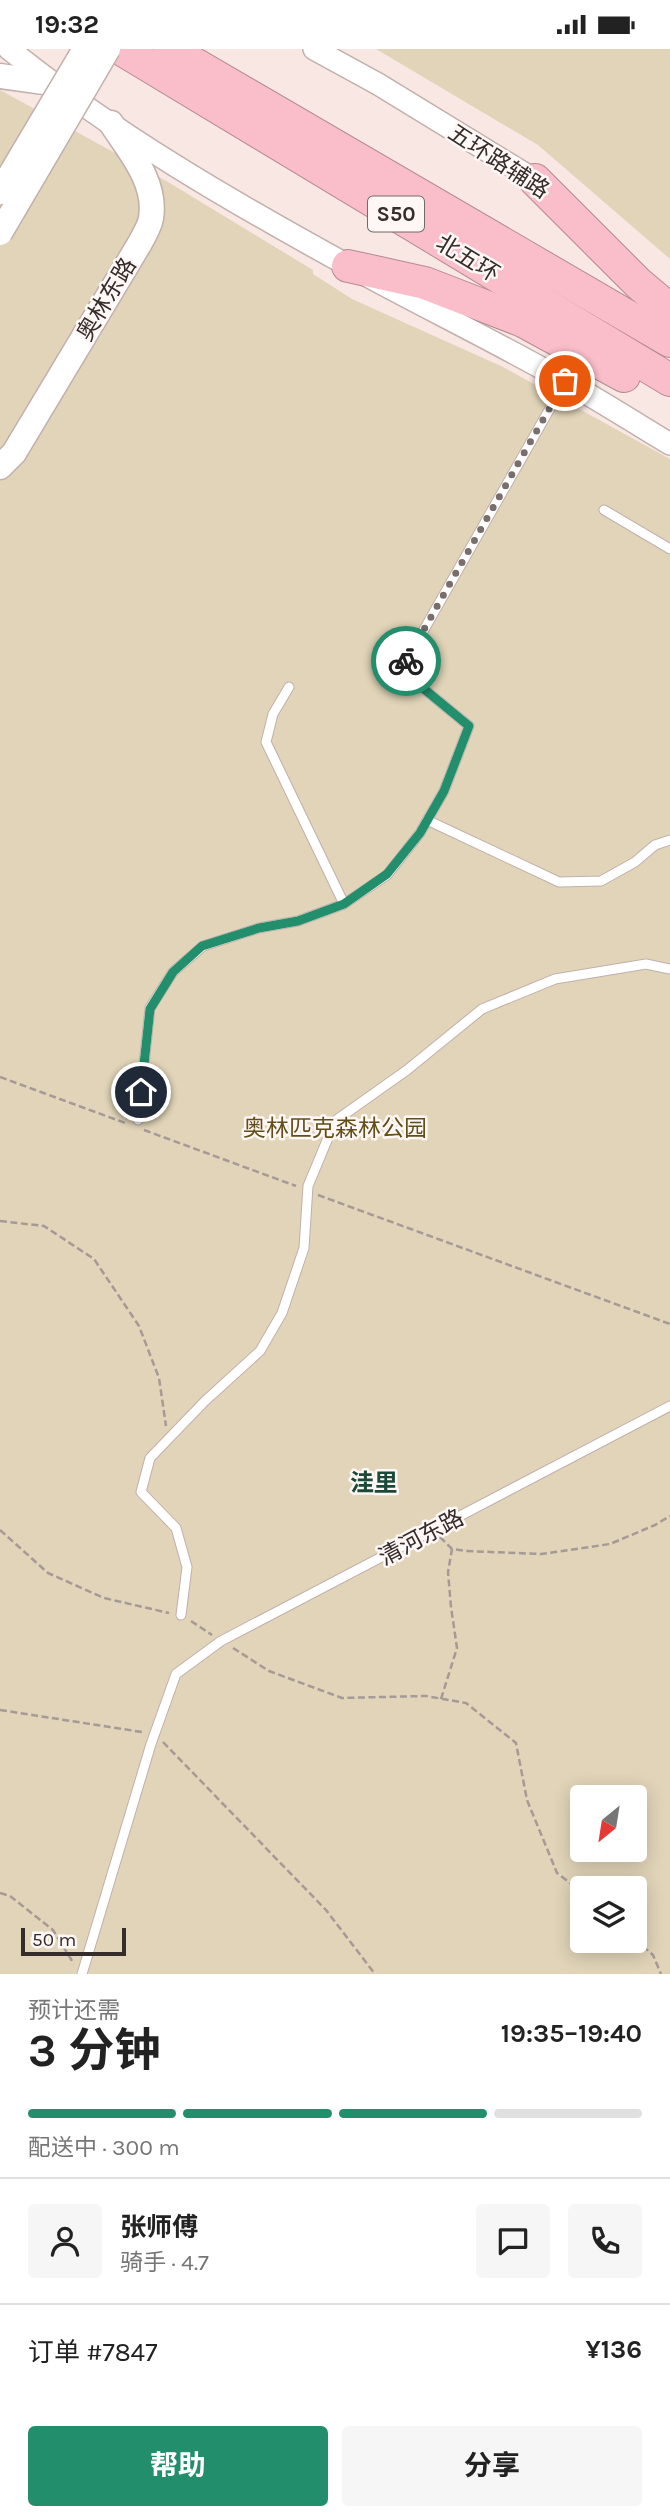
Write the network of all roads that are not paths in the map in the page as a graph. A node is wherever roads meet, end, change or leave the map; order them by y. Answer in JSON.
{"nodes":[{"id":1,"x":9,"y":49,"type":"edge"},
{"id":2,"x":85,"y":49,"type":"edge"},
{"id":3,"x":108,"y":49,"type":"edge"},
{"id":4,"x":121,"y":49,"type":"edge"},
{"id":5,"x":169,"y":49,"type":"edge"},
{"id":6,"x":314,"y":49,"type":"edge"},
{"id":7,"x":0,"y":76,"type":"edge"},
{"id":8,"x":51,"y":83,"type":"junction"},
{"id":9,"x":111,"y":123,"type":"junction"},
{"id":10,"x":535,"y":180,"type":"junction"},
{"id":11,"x":0,"y":192,"type":"edge"},
{"id":12,"x":0,"y":233,"type":"edge"},
{"id":13,"x":348,"y":266,"type":"junction"},
{"id":14,"x":670,"y":294,"type":"edge"},
{"id":15,"x":670,"y":310,"type":"edge"},
{"id":16,"x":670,"y":341,"type":"edge"},
{"id":17,"x":670,"y":380,"type":"edge"},
{"id":18,"x":565,"y":381,"type":"junction"},
{"id":19,"x":670,"y":400,"type":"edge"},
{"id":20,"x":670,"y":444,"type":"edge"},
{"id":21,"x":0,"y":467,"type":"edge"},
{"id":22,"x":604,"y":510,"type":"dead end"},
{"id":23,"x":670,"y":549,"type":"edge"},
{"id":24,"x":289,"y":687,"type":"dead end"},
{"id":25,"x":428,"y":820,"type":"junction"},
{"id":26,"x":670,"y":840,"type":"edge"},
{"id":27,"x":344,"y":904,"type":"junction"},
{"id":28,"x":670,"y":969,"type":"edge"},
{"id":29,"x":136,"y":1124,"type":"road end"},
{"id":30,"x":670,"y":1406,"type":"edge"},
{"id":31,"x":181,"y":1615,"type":"road end"},
{"id":32,"x":81,"y":1974,"type":"edge"}],
"edges":[{"from":1,"to":8,"type":"street"},
{"from":2,"to":11,"type":"main road","bridge":true},
{"from":3,"to":12,"type":"main road","bridge":true},
{"from":4,"to":17,"type":"highway","name":"北五环","number":"S50"},
{"from":5,"to":16,"type":"highway","name":"北五环","number":"S50"},
{"from":6,"to":10,"type":"street","name":"五环路辅路"},
{"from":7,"to":8,"type":"main road"},
{"from":8,"to":9,"type":"street"},
{"from":9,"to":13,"type":"street"},
{"from":9,"to":21,"type":"main road","name":"奥林东路"},
{"from":10,"to":14,"type":"street","name":"五环路辅路"},
{"from":10,"to":15,"type":"highway"},
{"from":13,"to":18,"type":"street"},
{"from":13,"to":19,"type":"highway"},
{"from":18,"to":20,"type":"street"},
{"from":18,"to":25,"type":"lane"},
{"from":22,"to":23,"type":"lane"},
{"from":24,"to":27,"type":"lane"},
{"from":25,"to":26,"type":"lane"},
{"from":25,"to":27,"type":"lane"},
{"from":27,"to":29,"type":"lane"},
{"from":28,"to":31,"type":"lane"},
{"from":30,"to":32,"type":"lane","name":"清河东路"}]}
